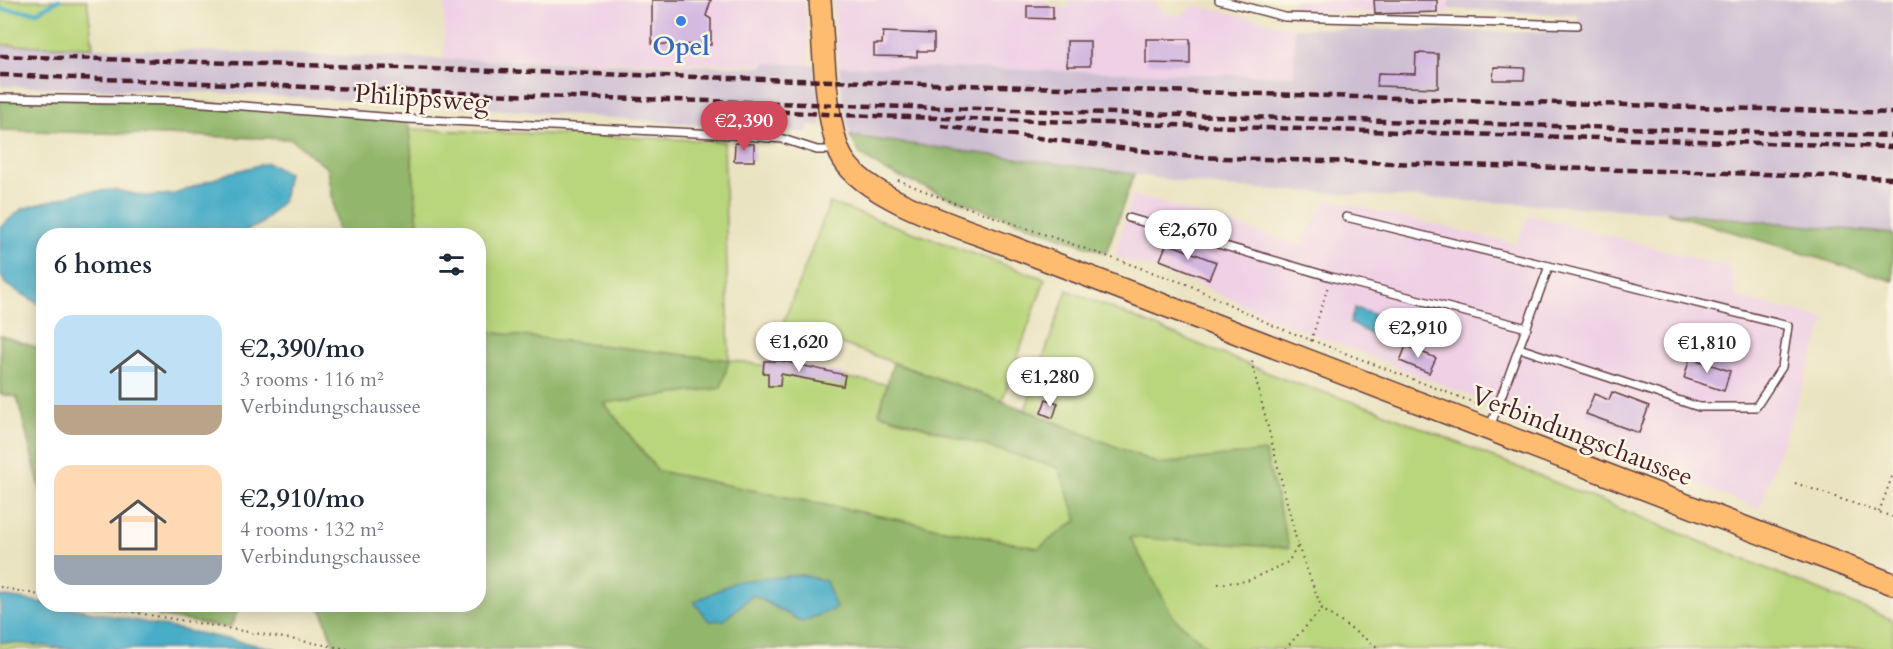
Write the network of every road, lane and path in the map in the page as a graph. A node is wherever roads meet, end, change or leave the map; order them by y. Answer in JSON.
{"nodes":[{"id":1,"x":820,"y":0,"type":"edge"},
{"id":2,"x":1219,"y":0,"type":"edge"},
{"id":3,"x":1577,"y":25,"type":"dead end"},
{"id":4,"x":0,"y":98,"type":"edge"},
{"id":5,"x":839,"y":150,"type":"junction"},
{"id":6,"x":894,"y":179,"type":"dead end"},
{"id":7,"x":1346,"y":217,"type":"dead end"},
{"id":8,"x":1129,"y":218,"type":"dead end"},
{"id":9,"x":1549,"y":266,"type":"junction"},
{"id":10,"x":1330,"y":277,"type":"junction"},
{"id":11,"x":1527,"y":328,"type":"junction"},
{"id":12,"x":1257,"y":340,"type":"junction"},
{"id":13,"x":1519,"y":348,"type":"junction"},
{"id":14,"x":1309,"y":350,"type":"junction"},
{"id":15,"x":1493,"y":421,"type":"junction"},
{"id":16,"x":1552,"y":433,"type":"dead end"},
{"id":17,"x":1893,"y":474,"type":"edge"},
{"id":18,"x":1795,"y":483,"type":"dead end"},
{"id":19,"x":1879,"y":512,"type":"junction"},
{"id":20,"x":1893,"y":517,"type":"edge"},
{"id":21,"x":1298,"y":546,"type":"junction"},
{"id":22,"x":1218,"y":584,"type":"dead end"},
{"id":23,"x":1893,"y":584,"type":"edge"},
{"id":24,"x":0,"y":586,"type":"edge"},
{"id":25,"x":36,"y":594,"type":"edge"},
{"id":26,"x":1322,"y":609,"type":"junction"},
{"id":27,"x":133,"y":612,"type":"edge"},
{"id":28,"x":348,"y":649,"type":"edge"},
{"id":29,"x":1285,"y":649,"type":"edge"},
{"id":30,"x":1380,"y":649,"type":"edge"}],
"edges":[{"from":1,"to":5,"type":"main road","name":"Verbindungschaussee"},
{"from":2,"to":3,"type":"lane"},
{"from":4,"to":5,"type":"lane","name":"Philippsweg"},
{"from":5,"to":12,"type":"main road","name":"Verbindungschaussee"},
{"from":6,"to":14,"type":"path"},
{"from":7,"to":9,"type":"lane"},
{"from":8,"to":10,"type":"lane"},
{"from":9,"to":11,"type":"lane"},
{"from":9,"to":13,"type":"lane"},
{"from":10,"to":11,"type":"lane"},
{"from":10,"to":14,"type":"path"},
{"from":11,"to":13,"type":"lane"},
{"from":12,"to":14,"type":"main road","name":"Verbindungschaussee"},
{"from":12,"to":21,"type":"path"},
{"from":13,"to":15,"type":"lane"},
{"from":14,"to":15,"type":"main road","name":"Verbindungschaussee"},
{"from":14,"to":15,"type":"path"},
{"from":15,"to":16,"type":"path"},
{"from":15,"to":23,"type":"main road","name":"Verbindungschaussee"},
{"from":17,"to":19,"type":"path"},
{"from":18,"to":19,"type":"path"},
{"from":19,"to":20,"type":"path"},
{"from":21,"to":22,"type":"path"},
{"from":21,"to":26,"type":"path"},
{"from":24,"to":25,"type":"path"},
{"from":26,"to":29,"type":"path"},
{"from":26,"to":30,"type":"path"},
{"from":27,"to":28,"type":"path"}]}
